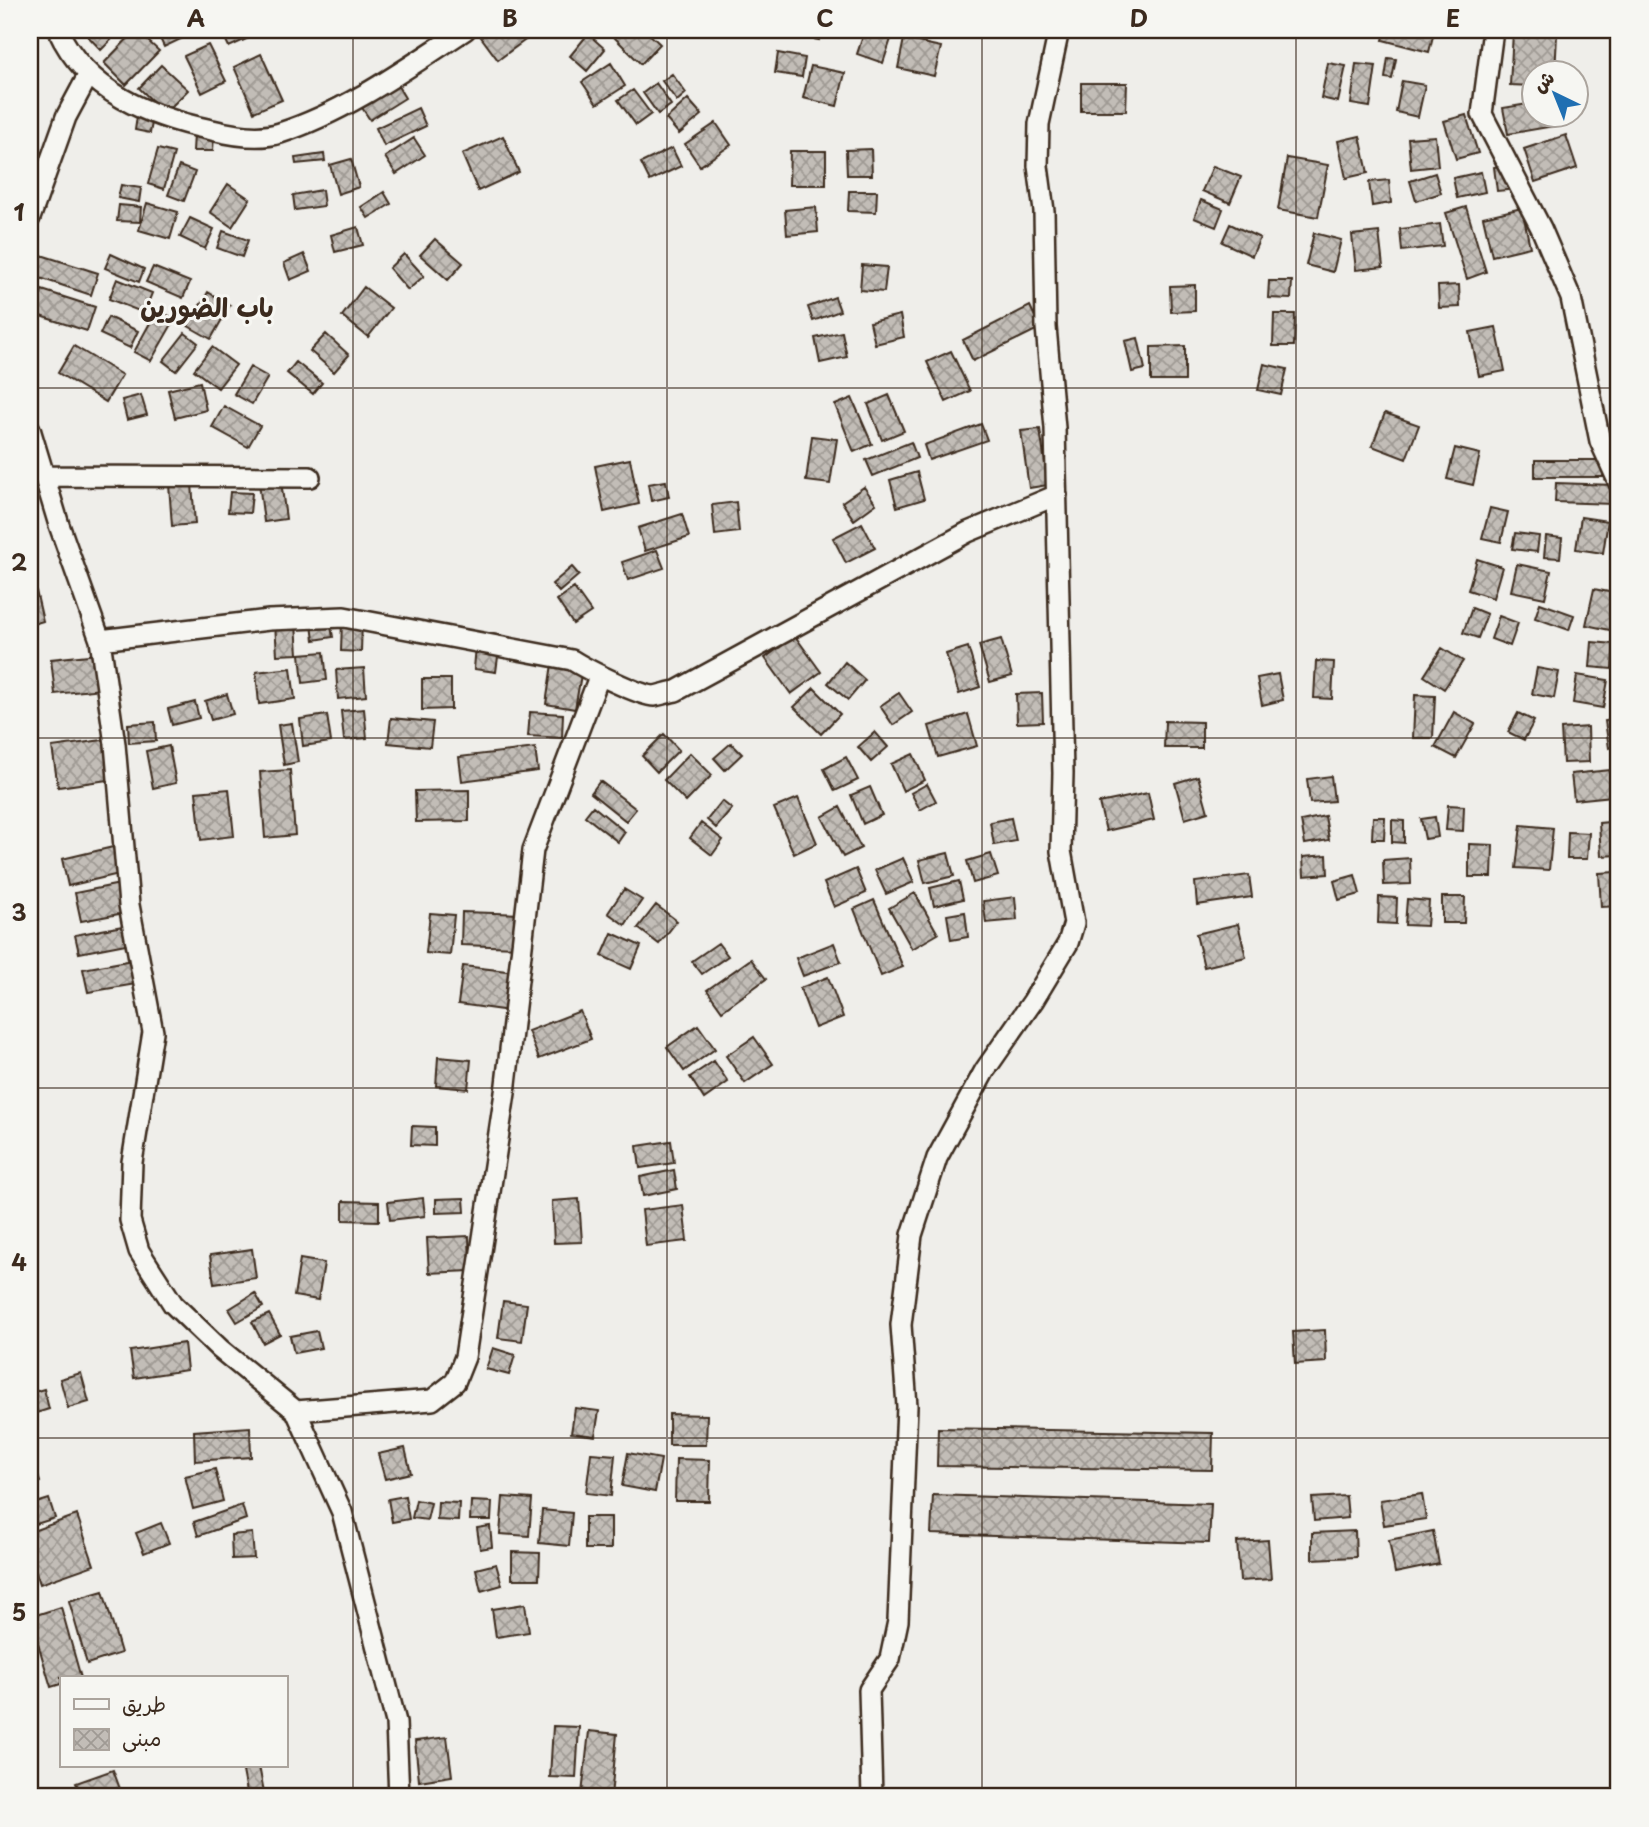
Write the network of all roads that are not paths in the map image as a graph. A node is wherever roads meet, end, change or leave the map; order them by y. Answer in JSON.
{"nodes":[{"id":1,"x":58,"y":30,"type":"edge"},
{"id":2,"x":465,"y":30,"type":"edge"},
{"id":3,"x":1059,"y":30,"type":"edge"},
{"id":4,"x":1493,"y":30,"type":"edge"},
{"id":5,"x":89,"y":74,"type":"junction"},
{"id":6,"x":30,"y":218,"type":"edge"},
{"id":7,"x":30,"y":429,"type":"edge"},
{"id":8,"x":44,"y":475,"type":"junction"},
{"id":9,"x":310,"y":477,"type":"dead end"},
{"id":10,"x":1619,"y":483,"type":"edge"},
{"id":11,"x":1057,"y":495,"type":"junction"},
{"id":12,"x":100,"y":640,"type":"junction"},
{"id":13,"x":599,"y":677,"type":"junction"},
{"id":14,"x":296,"y":1411,"type":"junction"},
{"id":15,"x":399,"y":1797,"type":"edge"},
{"id":16,"x":872,"y":1797,"type":"edge"}],
"edges":[{"from":1,"to":5,"type":"street"},
{"from":2,"to":5,"type":"street"},
{"from":3,"to":11,"type":"street"},
{"from":4,"to":10,"type":"street"},
{"from":5,"to":6,"type":"street"},
{"from":7,"to":8,"type":"street"},
{"from":8,"to":9,"type":"street"},
{"from":8,"to":12,"type":"street"},
{"from":11,"to":13,"type":"street"},
{"from":11,"to":16,"type":"street"},
{"from":12,"to":13,"type":"street"},
{"from":12,"to":14,"type":"street"},
{"from":13,"to":14,"type":"street"},
{"from":14,"to":15,"type":"street"}]}
